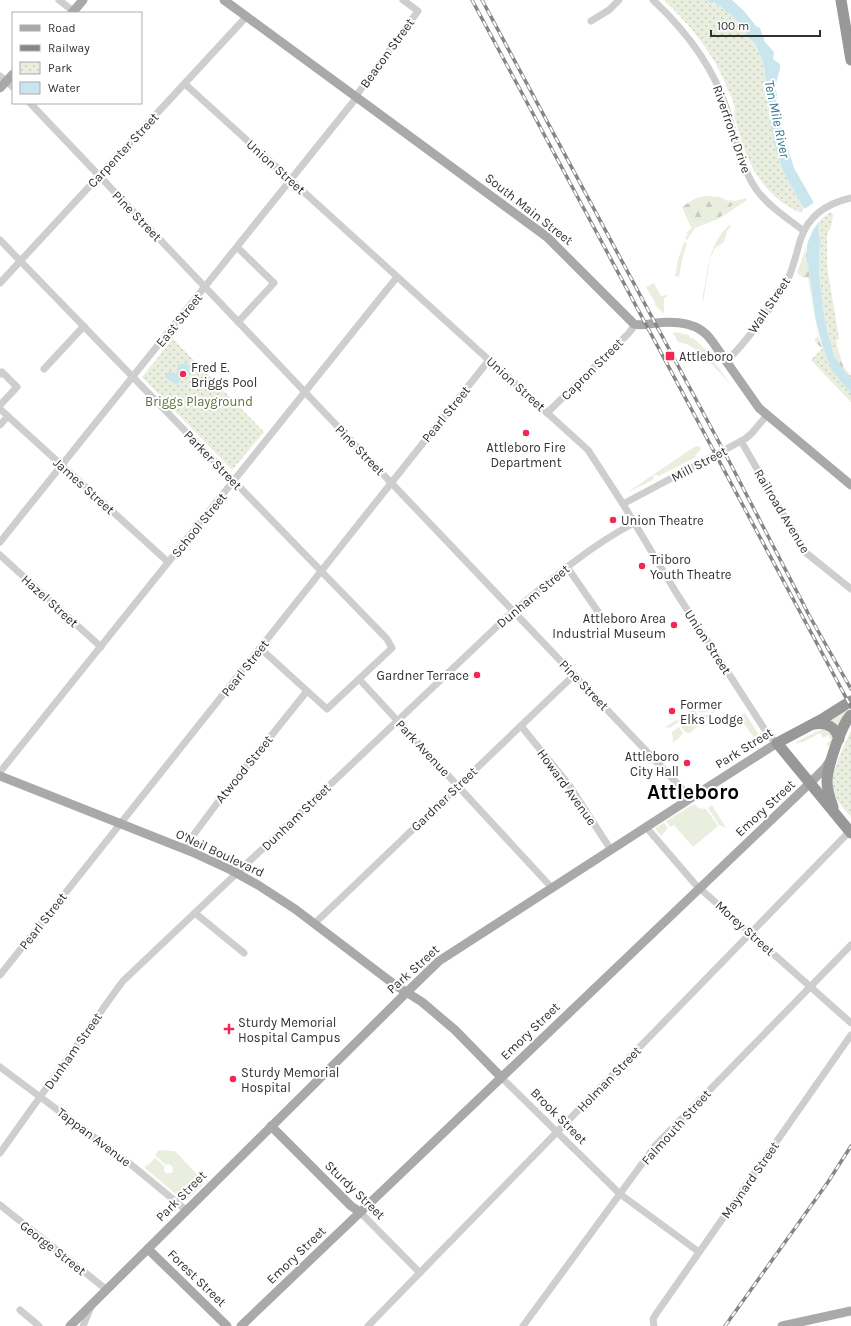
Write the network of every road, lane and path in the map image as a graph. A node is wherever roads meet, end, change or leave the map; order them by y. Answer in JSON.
{"nodes":[{"id":1,"x":59,"y":0,"type":"edge"},
{"id":2,"x":83,"y":0,"type":"edge"},
{"id":3,"x":226,"y":0,"type":"edge"},
{"id":4,"x":403,"y":0,"type":"edge"},
{"id":5,"x":619,"y":0,"type":"edge"},
{"id":6,"x":652,"y":0,"type":"edge"},
{"id":7,"x":842,"y":0,"type":"edge"},
{"id":8,"x":72,"y":12,"type":"edge"},
{"id":9,"x":247,"y":16,"type":"junction"},
{"id":10,"x":591,"y":21,"type":"dead end"},
{"id":11,"x":851,"y":60,"type":"edge"},
{"id":12,"x":8,"y":79,"type":"edge"},
{"id":13,"x":184,"y":84,"type":"junction"},
{"id":14,"x":0,"y":88,"type":"edge"},
{"id":15,"x":356,"y":97,"type":"junction"},
{"id":16,"x":31,"y":104,"type":"edge"},
{"id":17,"x":99,"y":176,"type":"junction"},
{"id":18,"x":291,"y":181,"type":"junction"},
{"id":19,"x":851,"y":198,"type":"edge"},
{"id":20,"x":805,"y":230,"type":"junction"},
{"id":21,"x":0,"y":240,"type":"edge"},
{"id":22,"x":238,"y":248,"type":"junction"},
{"id":23,"x":20,"y":261,"type":"junction"},
{"id":24,"x":397,"y":277,"type":"junction"},
{"id":25,"x":0,"y":283,"type":"edge"},
{"id":26,"x":206,"y":288,"type":"junction"},
{"id":27,"x":238,"y":322,"type":"junction"},
{"id":28,"x":636,"y":325,"type":"junction"},
{"id":29,"x":84,"y":326,"type":"junction"},
{"id":30,"x":489,"y":360,"type":"junction"},
{"id":31,"x":726,"y":361,"type":"junction"},
{"id":32,"x":44,"y":369,"type":"dead end"},
{"id":33,"x":0,"y":374,"type":"edge"},
{"id":34,"x":134,"y":378,"type":"junction"},
{"id":35,"x":305,"y":392,"type":"junction"},
{"id":36,"x":0,"y":405,"type":"edge"},
{"id":37,"x":0,"y":409,"type":"edge"},
{"id":38,"x":547,"y":413,"type":"junction"},
{"id":39,"x":767,"y":415,"type":"junction"},
{"id":40,"x":8,"y":416,"type":"junction"},
{"id":41,"x":0,"y":425,"type":"edge"},
{"id":42,"x":741,"y":441,"type":"junction"},
{"id":43,"x":62,"y":465,"type":"junction"},
{"id":44,"x":234,"y":481,"type":"junction"},
{"id":45,"x":391,"y":482,"type":"junction"},
{"id":46,"x":851,"y":485,"type":"edge"},
{"id":47,"x":623,"y":504,"type":"junction"},
{"id":48,"x":634,"y":523,"type":"junction"},
{"id":49,"x":0,"y":542,"type":"edge"},
{"id":50,"x":0,"y":555,"type":"edge"},
{"id":51,"x":168,"y":562,"type":"junction"},
{"id":52,"x":567,"y":567,"type":"junction"},
{"id":53,"x":321,"y":571,"type":"junction"},
{"id":54,"x":851,"y":589,"type":"edge"},
{"id":55,"x":513,"y":611,"type":"junction"},
{"id":56,"x":601,"y":616,"type":"dead end"},
{"id":57,"x":101,"y":647,"type":"junction"},
{"id":58,"x":260,"y":648,"type":"junction"},
{"id":59,"x":574,"y":675,"type":"junction"},
{"id":60,"x":359,"y":679,"type":"junction"},
{"id":61,"x":307,"y":691,"type":"junction"},
{"id":62,"x":851,"y":701,"type":"edge"},
{"id":63,"x":851,"y":715,"type":"edge"},
{"id":64,"x":397,"y":721,"type":"junction"},
{"id":65,"x":814,"y":724,"type":"junction"},
{"id":66,"x":521,"y":726,"type":"junction"},
{"id":67,"x":839,"y":739,"type":"junction"},
{"id":68,"x":778,"y":743,"type":"junction"},
{"id":69,"x":834,"y":753,"type":"junction"},
{"id":70,"x":0,"y":772,"type":"edge"},
{"id":71,"x":0,"y":776,"type":"edge"},
{"id":72,"x":810,"y":783,"type":"junction"},
{"id":73,"x":458,"y":786,"type":"junction"},
{"id":74,"x":690,"y":798,"type":"junction"},
{"id":75,"x":835,"y":812,"type":"junction"},
{"id":76,"x":120,"y":824,"type":"junction"},
{"id":77,"x":646,"y":827,"type":"junction"},
{"id":78,"x":851,"y":832,"type":"edge"},
{"id":79,"x":183,"y":849,"type":"junction"},
{"id":80,"x":611,"y":850,"type":"junction"},
{"id":81,"x":238,"y":873,"type":"junction"},
{"id":82,"x":700,"y":887,"type":"junction"},
{"id":83,"x":552,"y":888,"type":"junction"},
{"id":84,"x":195,"y":914,"type":"junction"},
{"id":85,"x":314,"y":924,"type":"junction"},
{"id":86,"x":751,"y":933,"type":"junction"},
{"id":87,"x":851,"y":945,"type":"edge"},
{"id":88,"x":244,"y":953,"type":"dead end"},
{"id":89,"x":0,"y":975,"type":"edge"},
{"id":90,"x":810,"y":987,"type":"junction"},
{"id":91,"x":406,"y":993,"type":"junction"},
{"id":92,"x":851,"y":1023,"type":"edge"},
{"id":93,"x":851,"y":1035,"type":"edge"},
{"id":94,"x":0,"y":1067,"type":"edge"},
{"id":95,"x":501,"y":1077,"type":"junction"},
{"id":96,"x":40,"y":1096,"type":"junction"},
{"id":97,"x":271,"y":1126,"type":"junction"},
{"id":98,"x":557,"y":1132,"type":"junction"},
{"id":99,"x":0,"y":1153,"type":"edge"},
{"id":100,"x":620,"y":1194,"type":"junction"},
{"id":101,"x":0,"y":1205,"type":"edge"},
{"id":102,"x":186,"y":1210,"type":"junction"},
{"id":103,"x":360,"y":1212,"type":"junction"},
{"id":104,"x":148,"y":1249,"type":"junction"},
{"id":105,"x":699,"y":1252,"type":"junction"},
{"id":106,"x":420,"y":1273,"type":"junction"},
{"id":107,"x":107,"y":1290,"type":"junction"},
{"id":108,"x":92,"y":1305,"type":"junction"},
{"id":109,"x":20,"y":1310,"type":"dead end"},
{"id":110,"x":851,"y":1311,"type":"edge"},
{"id":111,"x":39,"y":1326,"type":"edge"},
{"id":112,"x":70,"y":1326,"type":"edge"},
{"id":113,"x":83,"y":1326,"type":"edge"},
{"id":114,"x":227,"y":1326,"type":"edge"},
{"id":115,"x":241,"y":1326,"type":"edge"},
{"id":116,"x":368,"y":1326,"type":"edge"},
{"id":117,"x":522,"y":1326,"type":"edge"},
{"id":118,"x":654,"y":1326,"type":"edge"},
{"id":119,"x":782,"y":1326,"type":"edge"}],
"edges":[{"from":1,"to":8,"type":"street"},
{"from":2,"to":8,"type":"main road"},
{"from":3,"to":9,"type":"main road","name":"South Main Street"},
{"from":4,"to":15,"type":"street","name":"Beacon Street"},
{"from":5,"to":10,"type":"street"},
{"from":6,"to":20,"type":"street","name":"Riverfront Drive"},
{"from":7,"to":11,"type":"highway"},
{"from":9,"to":13,"type":"street","name":"Carpenter Street"},
{"from":9,"to":15,"type":"main road","name":"South Main Street"},
{"from":12,"to":14,"type":"main road"},
{"from":13,"to":17,"type":"street","name":"Carpenter Street"},
{"from":13,"to":18,"type":"street","name":"Union Street"},
{"from":15,"to":18,"type":"street","name":"East Street"},
{"from":15,"to":28,"type":"main road","name":"South Main Street"},
{"from":16,"to":17,"type":"street","name":"Pine Street"},
{"from":17,"to":23,"type":"street","name":"Carpenter Street"},
{"from":17,"to":26,"type":"street","name":"Pine Street"},
{"from":18,"to":22,"type":"street","name":"East Street"},
{"from":18,"to":24,"type":"street","name":"Union Street"},
{"from":19,"to":20,"type":"street","name":"Wall Street"},
{"from":20,"to":31,"type":"street","name":"Wall Street"},
{"from":21,"to":23,"type":"street","name":"Parker Street"},
{"from":22,"to":26,"type":"street","name":"East Street"},
{"from":22,"to":27,"type":"street"},
{"from":23,"to":25,"type":"street","name":"Carpenter Street"},
{"from":23,"to":29,"type":"street","name":"Parker Street"},
{"from":24,"to":30,"type":"street","name":"Union Street"},
{"from":24,"to":35,"type":"street","name":"School Street"},
{"from":26,"to":27,"type":"street","name":"Pine Street"},
{"from":26,"to":34,"type":"street","name":"East Street"},
{"from":27,"to":35,"type":"street","name":"Pine Street"},
{"from":28,"to":31,"type":"main road"},
{"from":28,"to":38,"type":"street","name":"Capron Street"},
{"from":29,"to":32,"type":"street"},
{"from":29,"to":34,"type":"street","name":"Parker Street"},
{"from":30,"to":38,"type":"street","name":"Union Street"},
{"from":30,"to":45,"type":"street","name":"Pearl Street"},
{"from":31,"to":39,"type":"main road"},
{"from":33,"to":36,"type":"street"},
{"from":34,"to":43,"type":"street","name":"East Street"},
{"from":34,"to":44,"type":"street","name":"Parker Street"},
{"from":35,"to":44,"type":"street","name":"School Street"},
{"from":35,"to":45,"type":"street","name":"Pine Street"},
{"from":37,"to":40,"type":"street","name":"James Street"},
{"from":38,"to":47,"type":"street","name":"Union Street"},
{"from":39,"to":42,"type":"street","name":"Mill Street"},
{"from":39,"to":46,"type":"main road"},
{"from":40,"to":41,"type":"street"},
{"from":40,"to":43,"type":"street","name":"James Street"},
{"from":42,"to":47,"type":"street","name":"Mill Street"},
{"from":42,"to":54,"type":"street","name":"Railroad Avenue"},
{"from":43,"to":49,"type":"street","name":"East Street"},
{"from":43,"to":51,"type":"street","name":"James Street"},
{"from":44,"to":51,"type":"street","name":"School Street"},
{"from":44,"to":53,"type":"street","name":"Parker Street"},
{"from":45,"to":53,"type":"street","name":"Pearl Street"},
{"from":45,"to":55,"type":"street","name":"Pine Street"},
{"from":47,"to":48,"type":"street","name":"Union Street"},
{"from":48,"to":52,"type":"street","name":"Dunham Street"},
{"from":48,"to":68,"type":"street","name":"Union Street"},
{"from":50,"to":57,"type":"street","name":"Hazel Street"},
{"from":51,"to":57,"type":"street","name":"School Street"},
{"from":52,"to":55,"type":"street","name":"Dunham Street"},
{"from":52,"to":56,"type":"street"},
{"from":53,"to":58,"type":"street","name":"Pearl Street"},
{"from":53,"to":60,"type":"street","name":"Parker Street"},
{"from":55,"to":59,"type":"street","name":"Pine Street"},
{"from":55,"to":64,"type":"street","name":"Dunham Street"},
{"from":57,"to":70,"type":"street","name":"School Street"},
{"from":58,"to":61,"type":"street"},
{"from":58,"to":76,"type":"street","name":"Pearl Street"},
{"from":59,"to":66,"type":"street","name":"Gardner Street"},
{"from":59,"to":74,"type":"street","name":"Pine Street"},
{"from":60,"to":61,"type":"street"},
{"from":60,"to":64,"type":"street","name":"Park Avenue"},
{"from":61,"to":79,"type":"street","name":"Atwood Street"},
{"from":62,"to":65,"type":"highway","name":"Park Street"},
{"from":63,"to":67,"type":"highway"},
{"from":64,"to":73,"type":"street","name":"Park Avenue"},
{"from":64,"to":81,"type":"street","name":"Dunham Street"},
{"from":65,"to":67,"type":"highway"},
{"from":65,"to":68,"type":"highway","name":"Park Street"},
{"from":66,"to":73,"type":"street","name":"Gardner Street"},
{"from":66,"to":80,"type":"street","name":"Howard Avenue"},
{"from":67,"to":69,"type":"highway"},
{"from":68,"to":72,"type":"highway"},
{"from":68,"to":74,"type":"main road","name":"Park Street"},
{"from":69,"to":72,"type":"main road","name":"Emory Street"},
{"from":69,"to":75,"type":"highway"},
{"from":71,"to":76,"type":"main road","name":"O'Neil Boulevard"},
{"from":72,"to":75,"type":"highway"},
{"from":72,"to":82,"type":"main road","name":"Emory Street"},
{"from":73,"to":83,"type":"street","name":"Park Avenue"},
{"from":73,"to":85,"type":"street","name":"Gardner Street"},
{"from":74,"to":77,"type":"main road","name":"Park Street"},
{"from":75,"to":78,"type":"highway"},
{"from":76,"to":79,"type":"main road","name":"O'Neil Boulevard"},
{"from":76,"to":89,"type":"street","name":"Pearl Street"},
{"from":77,"to":80,"type":"main road","name":"Park Street"},
{"from":77,"to":82,"type":"street","name":"Morey Street"},
{"from":78,"to":86,"type":"street","name":"Holman Street"},
{"from":79,"to":81,"type":"main road","name":"O'Neil Boulevard"},
{"from":80,"to":83,"type":"main road","name":"Park Street"},
{"from":81,"to":84,"type":"street","name":"Dunham Street"},
{"from":81,"to":85,"type":"main road","name":"O'Neil Boulevard"},
{"from":82,"to":86,"type":"street","name":"Morey Street"},
{"from":82,"to":95,"type":"main road","name":"Emory Street"},
{"from":83,"to":91,"type":"main road","name":"Park Street"},
{"from":84,"to":88,"type":"street"},
{"from":84,"to":96,"type":"street","name":"Dunham Street"},
{"from":85,"to":91,"type":"main road","name":"O'Neil Boulevard"},
{"from":86,"to":90,"type":"street","name":"Morey Street"},
{"from":86,"to":98,"type":"street","name":"Holman Street"},
{"from":87,"to":90,"type":"street","name":"Falmouth Street"},
{"from":90,"to":92,"type":"street","name":"Morey Street"},
{"from":90,"to":100,"type":"street","name":"Falmouth Street"},
{"from":91,"to":95,"type":"main road","name":"Brook Street"},
{"from":91,"to":97,"type":"main road","name":"Park Street"},
{"from":93,"to":105,"type":"street","name":"Maynard Street"},
{"from":94,"to":96,"type":"street","name":"Tappan Avenue"},
{"from":95,"to":98,"type":"street","name":"Brook Street"},
{"from":95,"to":103,"type":"main road","name":"Emory Street"},
{"from":96,"to":99,"type":"street","name":"Dunham Street"},
{"from":96,"to":102,"type":"street","name":"Tappan Avenue"},
{"from":97,"to":102,"type":"main road","name":"Park Street"},
{"from":97,"to":103,"type":"main road","name":"Sturdy Street"},
{"from":98,"to":100,"type":"street","name":"Brook Street"},
{"from":98,"to":106,"type":"street","name":"Holman Street"},
{"from":100,"to":105,"type":"street","name":"Brook Street"},
{"from":100,"to":117,"type":"street","name":"Falmouth Street"},
{"from":101,"to":107,"type":"street","name":"George Street"},
{"from":102,"to":104,"type":"main road","name":"Park Street"},
{"from":103,"to":106,"type":"street","name":"Sturdy Street"},
{"from":103,"to":115,"type":"main road","name":"Emory Street"},
{"from":104,"to":107,"type":"main road","name":"Park Street"},
{"from":104,"to":114,"type":"main road","name":"Forest Street"},
{"from":105,"to":118,"type":"street","name":"Maynard Street"},
{"from":106,"to":116,"type":"street","name":"Holman Street"},
{"from":107,"to":108,"type":"main road","name":"Park Street"},
{"from":108,"to":112,"type":"main road","name":"Park Street"},
{"from":108,"to":113,"type":"street","name":"Park Street"},
{"from":109,"to":111,"type":"street"},
{"from":110,"to":119,"type":"main road"}]}
